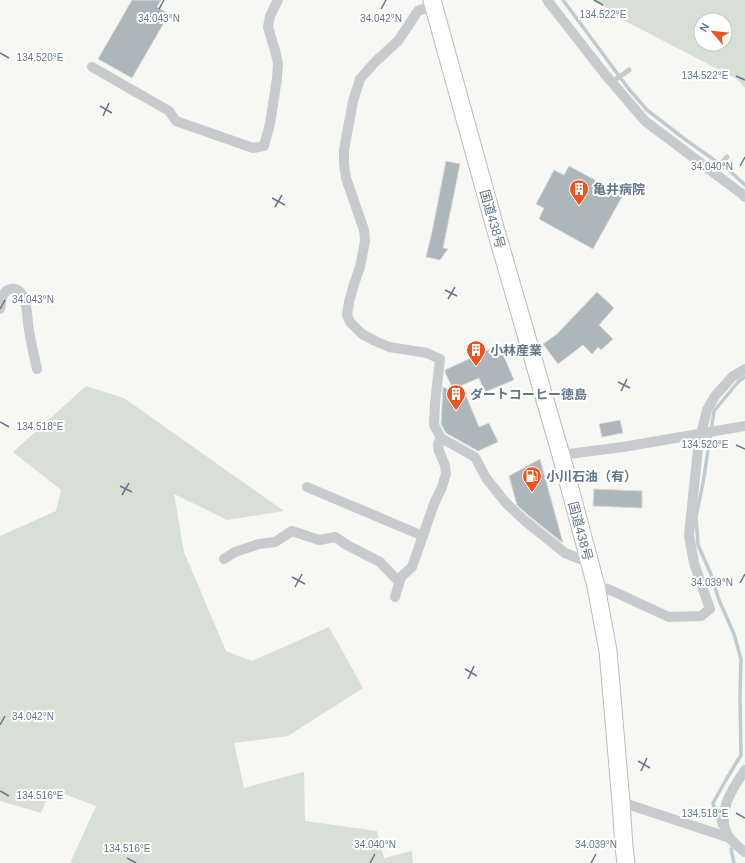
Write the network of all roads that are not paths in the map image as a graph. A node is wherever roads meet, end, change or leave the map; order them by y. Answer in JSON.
{"nodes":[{"id":1,"x":278,"y":0,"type":"edge"},
{"id":2,"x":548,"y":0,"type":"edge"},
{"id":3,"x":433,"y":3,"type":"edge"},
{"id":4,"x":92,"y":67,"type":"dead end"},
{"id":5,"x":629,"y":70,"type":"dead end"},
{"id":6,"x":612,"y":82,"type":"junction"},
{"id":7,"x":727,"y":157,"type":"dead end"},
{"id":8,"x":714,"y":172,"type":"junction"},
{"id":9,"x":745,"y":197,"type":"edge"},
{"id":10,"x":0,"y":309,"type":"edge"},
{"id":11,"x":37,"y":369,"type":"dead end"},
{"id":12,"x":745,"y":369,"type":"edge"},
{"id":13,"x":745,"y":426,"type":"edge"},
{"id":14,"x":700,"y":434,"type":"junction"},
{"id":15,"x":441,"y":438,"type":"junction"},
{"id":16,"x":561,"y":455,"type":"junction"},
{"id":17,"x":307,"y":487,"type":"dead end"},
{"id":18,"x":423,"y":536,"type":"junction"},
{"id":19,"x":224,"y":559,"type":"dead end"},
{"id":20,"x":588,"y":559,"type":"junction"},
{"id":21,"x":399,"y":582,"type":"junction"},
{"id":22,"x":596,"y":586,"type":"junction"},
{"id":23,"x":396,"y":597,"type":"dead end"},
{"id":24,"x":745,"y":770,"type":"edge"},
{"id":25,"x":621,"y":802,"type":"junction"},
{"id":26,"x":730,"y":838,"type":"junction"},
{"id":27,"x":745,"y":852,"type":"edge"},
{"id":28,"x":626,"y":863,"type":"edge"}],
"edges":[{"from":1,"to":4,"type":"street"},
{"from":2,"to":6,"type":"street"},
{"from":3,"to":15,"type":"street"},
{"from":3,"to":16,"type":"highway","name":"国道438号"},
{"from":5,"to":6,"type":"lane"},
{"from":6,"to":8,"type":"street"},
{"from":7,"to":8,"type":"lane"},
{"from":8,"to":9,"type":"street"},
{"from":10,"to":11,"type":"street"},
{"from":12,"to":14,"type":"street"},
{"from":13,"to":14,"type":"street"},
{"from":14,"to":16,"type":"street"},
{"from":14,"to":22,"type":"street"},
{"from":15,"to":18,"type":"street"},
{"from":15,"to":20,"type":"street"},
{"from":16,"to":20,"type":"highway","name":"国道438号"},
{"from":17,"to":18,"type":"street"},
{"from":18,"to":21,"type":"street"},
{"from":19,"to":21,"type":"street"},
{"from":20,"to":22,"type":"highway","name":"国道438号"},
{"from":21,"to":23,"type":"street"},
{"from":22,"to":25,"type":"highway","name":"国道438号"},
{"from":24,"to":26,"type":"street"},
{"from":25,"to":26,"type":"street"},
{"from":25,"to":28,"type":"highway","name":"国道438号"},
{"from":26,"to":27,"type":"street"}]}
